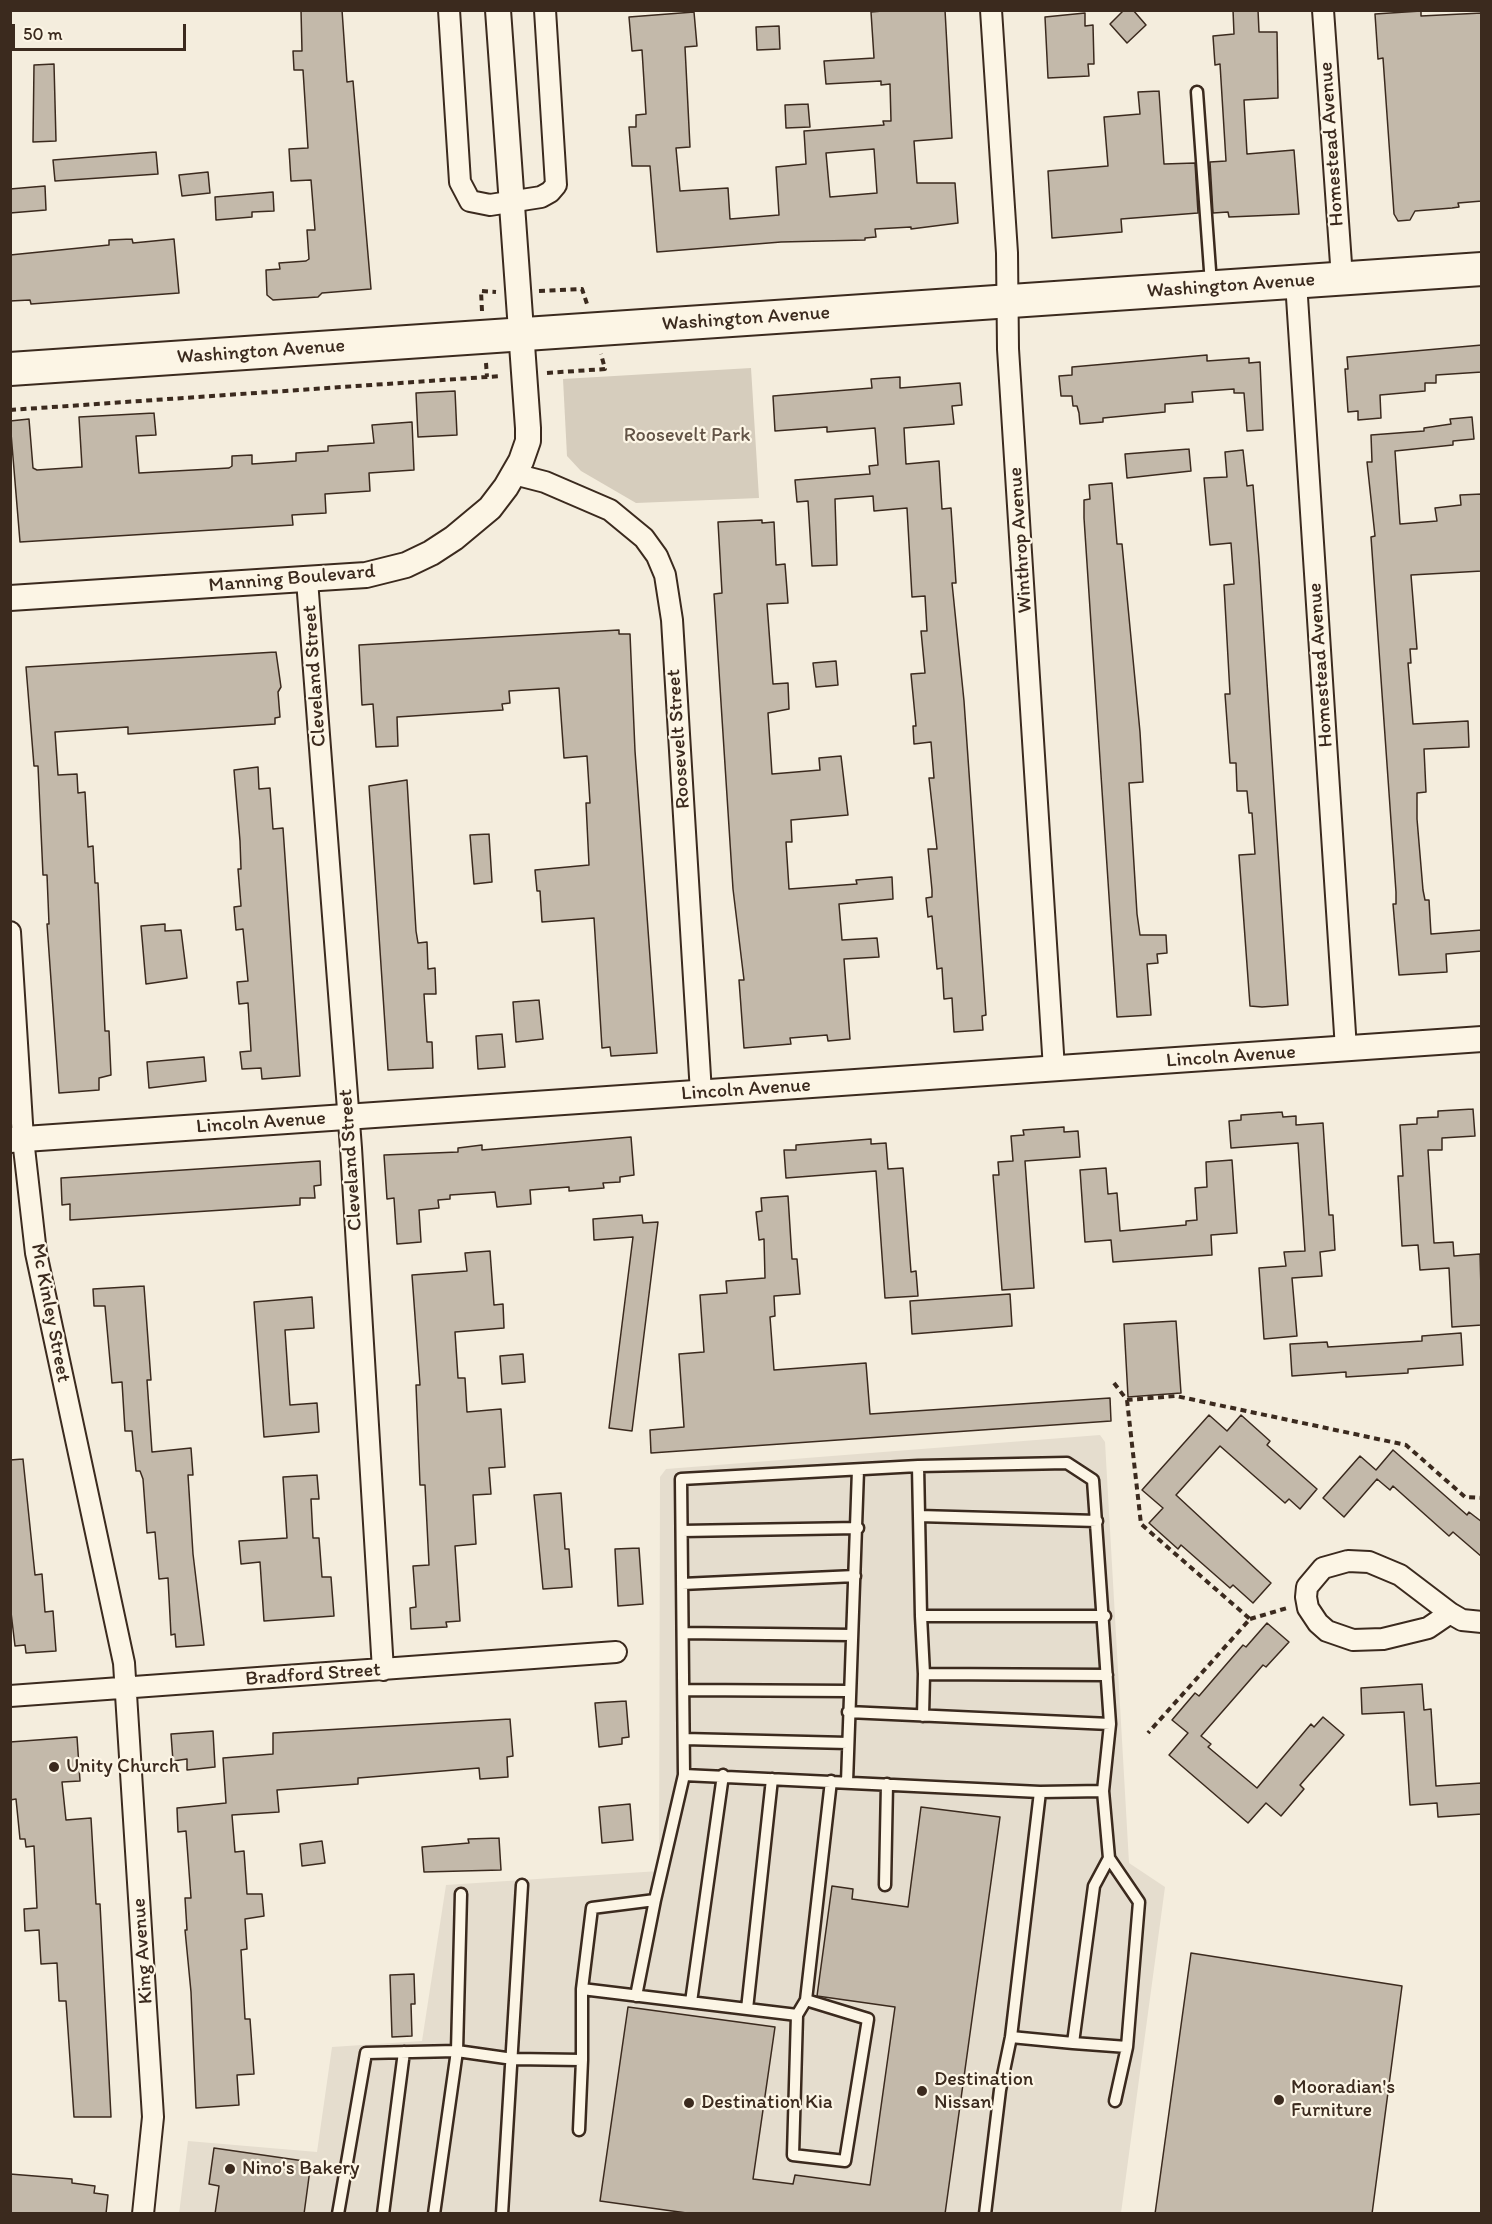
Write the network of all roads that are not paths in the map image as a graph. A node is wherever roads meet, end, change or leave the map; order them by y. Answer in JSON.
{"nodes":[{"id":1,"x":449,"y":10,"type":"edge"},
{"id":2,"x":498,"y":10,"type":"edge"},
{"id":3,"x":545,"y":10,"type":"edge"},
{"id":4,"x":991,"y":10,"type":"edge"},
{"id":5,"x":1323,"y":10,"type":"edge"},
{"id":6,"x":1197,"y":92,"type":"dead end"},
{"id":7,"x":512,"y":203,"type":"junction"},
{"id":8,"x":1482,"y":269,"type":"edge"},
{"id":9,"x":1342,"y":278,"type":"junction"},
{"id":10,"x":1296,"y":282,"type":"junction"},
{"id":11,"x":1212,"y":287,"type":"junction"},
{"id":12,"x":1009,"y":301,"type":"junction"},
{"id":13,"x":523,"y":334,"type":"junction"},
{"id":14,"x":10,"y":369,"type":"edge"},
{"id":15,"x":514,"y":474,"type":"junction"},
{"id":16,"x":307,"y":579,"type":"junction"},
{"id":17,"x":10,"y":598,"type":"edge"},
{"id":18,"x":10,"y":932,"type":"edge"},
{"id":19,"x":1482,"y":1040,"type":"edge"},
{"id":20,"x":1346,"y":1049,"type":"junction"},
{"id":21,"x":1054,"y":1069,"type":"junction"},
{"id":22,"x":701,"y":1093,"type":"junction"},
{"id":23,"x":349,"y":1117,"type":"junction"},
{"id":24,"x":17,"y":1139,"type":"edge"},
{"id":25,"x":918,"y":1466,"type":"junction"},
{"id":26,"x":858,"y":1470,"type":"junction"},
{"id":27,"x":919,"y":1516,"type":"junction"},
{"id":28,"x":1097,"y":1521,"type":"junction"},
{"id":29,"x":858,"y":1528,"type":"junction"},
{"id":30,"x":682,"y":1531,"type":"junction"},
{"id":31,"x":855,"y":1576,"type":"junction"},
{"id":32,"x":682,"y":1584,"type":"junction"},
{"id":33,"x":1450,"y":1613,"type":"junction"},
{"id":34,"x":921,"y":1616,"type":"junction"},
{"id":35,"x":1104,"y":1616,"type":"junction"},
{"id":36,"x":1482,"y":1622,"type":"edge"},
{"id":37,"x":683,"y":1633,"type":"junction"},
{"id":38,"x":852,"y":1635,"type":"junction"},
{"id":39,"x":616,"y":1652,"type":"dead end"},
{"id":40,"x":382,"y":1670,"type":"junction"},
{"id":41,"x":924,"y":1674,"type":"junction"},
{"id":42,"x":1107,"y":1675,"type":"junction"},
{"id":43,"x":126,"y":1688,"type":"junction"},
{"id":44,"x":684,"y":1690,"type":"junction"},
{"id":45,"x":849,"y":1691,"type":"junction"},
{"id":46,"x":10,"y":1696,"type":"edge"},
{"id":47,"x":848,"y":1712,"type":"junction"},
{"id":48,"x":923,"y":1716,"type":"junction"},
{"id":49,"x":1110,"y":1724,"type":"junction"},
{"id":50,"x":684,"y":1739,"type":"junction"},
{"id":51,"x":848,"y":1743,"type":"junction"},
{"id":52,"x":684,"y":1775,"type":"junction"},
{"id":53,"x":723,"y":1776,"type":"junction"},
{"id":54,"x":772,"y":1779,"type":"junction"},
{"id":55,"x":831,"y":1781,"type":"junction"},
{"id":56,"x":847,"y":1782,"type":"junction"},
{"id":57,"x":887,"y":1784,"type":"junction"},
{"id":58,"x":1102,"y":1791,"type":"junction"},
{"id":59,"x":1040,"y":1792,"type":"junction"},
{"id":60,"x":1109,"y":1858,"type":"junction"},
{"id":61,"x":522,"y":1885,"type":"dead end"},
{"id":62,"x":885,"y":1885,"type":"dead end"},
{"id":63,"x":461,"y":1894,"type":"dead end"},
{"id":64,"x":655,"y":1900,"type":"junction"},
{"id":65,"x":582,"y":1989,"type":"junction"},
{"id":66,"x":636,"y":1996,"type":"junction"},
{"id":67,"x":806,"y":2000,"type":"junction"},
{"id":68,"x":691,"y":2002,"type":"junction"},
{"id":69,"x":747,"y":2009,"type":"junction"},
{"id":70,"x":797,"y":2015,"type":"junction"},
{"id":71,"x":1011,"y":2037,"type":"junction"},
{"id":72,"x":1073,"y":2043,"type":"junction"},
{"id":73,"x":1127,"y":2047,"type":"junction"},
{"id":74,"x":457,"y":2051,"type":"junction"},
{"id":75,"x":404,"y":2052,"type":"junction"},
{"id":76,"x":513,"y":2059,"type":"junction"},
{"id":77,"x":582,"y":2060,"type":"junction"},
{"id":78,"x":1116,"y":2102,"type":"dead end"},
{"id":79,"x":579,"y":2130,"type":"dead end"},
{"id":80,"x":142,"y":2214,"type":"edge"},
{"id":81,"x":338,"y":2214,"type":"edge"},
{"id":82,"x":382,"y":2214,"type":"edge"},
{"id":83,"x":434,"y":2214,"type":"edge"},
{"id":84,"x":502,"y":2214,"type":"edge"},
{"id":85,"x":985,"y":2214,"type":"edge"}],
"edges":[{"from":1,"to":7,"type":"street"},
{"from":2,"to":7,"type":"street","name":"Manning Boulevard"},
{"from":3,"to":7,"type":"street"},
{"from":4,"to":12,"type":"street","name":"Winthrop Avenue"},
{"from":5,"to":9,"type":"street","name":"Homestead Avenue"},
{"from":6,"to":11,"type":"lane"},
{"from":7,"to":13,"type":"street","name":"Manning Boulevard"},
{"from":8,"to":9,"type":"main road","name":"Washington Avenue"},
{"from":9,"to":10,"type":"main road","name":"Washington Avenue"},
{"from":10,"to":11,"type":"main road","name":"Washington Avenue"},
{"from":10,"to":20,"type":"street","name":"Homestead Avenue"},
{"from":11,"to":12,"type":"main road","name":"Washington Avenue"},
{"from":12,"to":13,"type":"main road","name":"Washington Avenue"},
{"from":12,"to":21,"type":"street","name":"Winthrop Avenue"},
{"from":13,"to":14,"type":"main road","name":"Washington Avenue"},
{"from":13,"to":15,"type":"street","name":"Manning Boulevard"},
{"from":15,"to":16,"type":"street","name":"Manning Boulevard"},
{"from":15,"to":22,"type":"street","name":"Roosevelt Street"},
{"from":16,"to":17,"type":"street","name":"Manning Boulevard"},
{"from":16,"to":23,"type":"street","name":"Cleveland Street"},
{"from":18,"to":24,"type":"street","name":"Mc Kinley Street"},
{"from":19,"to":20,"type":"street","name":"Lincoln Avenue"},
{"from":20,"to":21,"type":"street","name":"Lincoln Avenue"},
{"from":21,"to":22,"type":"street","name":"Lincoln Avenue"},
{"from":22,"to":23,"type":"street","name":"Lincoln Avenue"},
{"from":23,"to":24,"type":"street","name":"Lincoln Avenue"},
{"from":23,"to":40,"type":"street","name":"Cleveland Street"},
{"from":24,"to":43,"type":"street","name":"Mc Kinley Street"},
{"from":25,"to":26,"type":"lane"},
{"from":25,"to":27,"type":"lane"},
{"from":25,"to":28,"type":"lane"},
{"from":26,"to":29,"type":"lane"},
{"from":26,"to":30,"type":"lane"},
{"from":27,"to":28,"type":"lane"},
{"from":27,"to":34,"type":"lane"},
{"from":28,"to":35,"type":"lane"},
{"from":29,"to":30,"type":"lane"},
{"from":29,"to":31,"type":"lane"},
{"from":30,"to":32,"type":"lane"},
{"from":31,"to":32,"type":"lane"},
{"from":31,"to":38,"type":"lane"},
{"from":32,"to":37,"type":"lane"},
{"from":33,"to":33,"type":"street"},
{"from":33,"to":36,"type":"street"},
{"from":34,"to":35,"type":"lane"},
{"from":34,"to":41,"type":"lane"},
{"from":35,"to":42,"type":"lane"},
{"from":37,"to":38,"type":"lane"},
{"from":37,"to":44,"type":"lane"},
{"from":38,"to":45,"type":"lane"},
{"from":39,"to":40,"type":"street","name":"Bradford Street"},
{"from":40,"to":43,"type":"street","name":"Bradford Street"},
{"from":41,"to":42,"type":"lane"},
{"from":41,"to":48,"type":"lane"},
{"from":42,"to":49,"type":"lane"},
{"from":43,"to":46,"type":"street","name":"Bradford Street"},
{"from":43,"to":80,"type":"street","name":"King Avenue"},
{"from":44,"to":45,"type":"lane"},
{"from":44,"to":50,"type":"lane"},
{"from":45,"to":47,"type":"lane"},
{"from":47,"to":48,"type":"lane"},
{"from":47,"to":51,"type":"lane"},
{"from":48,"to":49,"type":"lane"},
{"from":49,"to":58,"type":"lane"},
{"from":50,"to":51,"type":"lane"},
{"from":50,"to":52,"type":"lane"},
{"from":51,"to":56,"type":"lane"},
{"from":52,"to":53,"type":"lane"},
{"from":52,"to":64,"type":"lane"},
{"from":53,"to":54,"type":"lane"},
{"from":53,"to":68,"type":"lane"},
{"from":54,"to":55,"type":"lane"},
{"from":54,"to":69,"type":"lane"},
{"from":55,"to":56,"type":"lane"},
{"from":55,"to":67,"type":"lane"},
{"from":56,"to":57,"type":"lane"},
{"from":57,"to":59,"type":"lane"},
{"from":57,"to":62,"type":"lane"},
{"from":58,"to":59,"type":"lane"},
{"from":58,"to":60,"type":"lane"},
{"from":59,"to":71,"type":"lane"},
{"from":60,"to":72,"type":"lane"},
{"from":60,"to":73,"type":"lane"},
{"from":61,"to":76,"type":"lane"},
{"from":63,"to":74,"type":"lane"},
{"from":64,"to":65,"type":"lane"},
{"from":64,"to":66,"type":"lane"},
{"from":65,"to":66,"type":"lane"},
{"from":65,"to":77,"type":"lane"},
{"from":66,"to":68,"type":"lane"},
{"from":67,"to":70,"type":"lane"},
{"from":67,"to":70,"type":"lane"},
{"from":68,"to":69,"type":"lane"},
{"from":69,"to":70,"type":"lane"},
{"from":71,"to":72,"type":"lane"},
{"from":71,"to":85,"type":"lane"},
{"from":72,"to":73,"type":"lane"},
{"from":73,"to":78,"type":"lane"},
{"from":74,"to":75,"type":"lane"},
{"from":74,"to":76,"type":"lane"},
{"from":74,"to":83,"type":"lane"},
{"from":75,"to":81,"type":"lane"},
{"from":75,"to":82,"type":"lane"},
{"from":76,"to":77,"type":"lane"},
{"from":76,"to":84,"type":"lane"},
{"from":77,"to":79,"type":"lane"}]}
